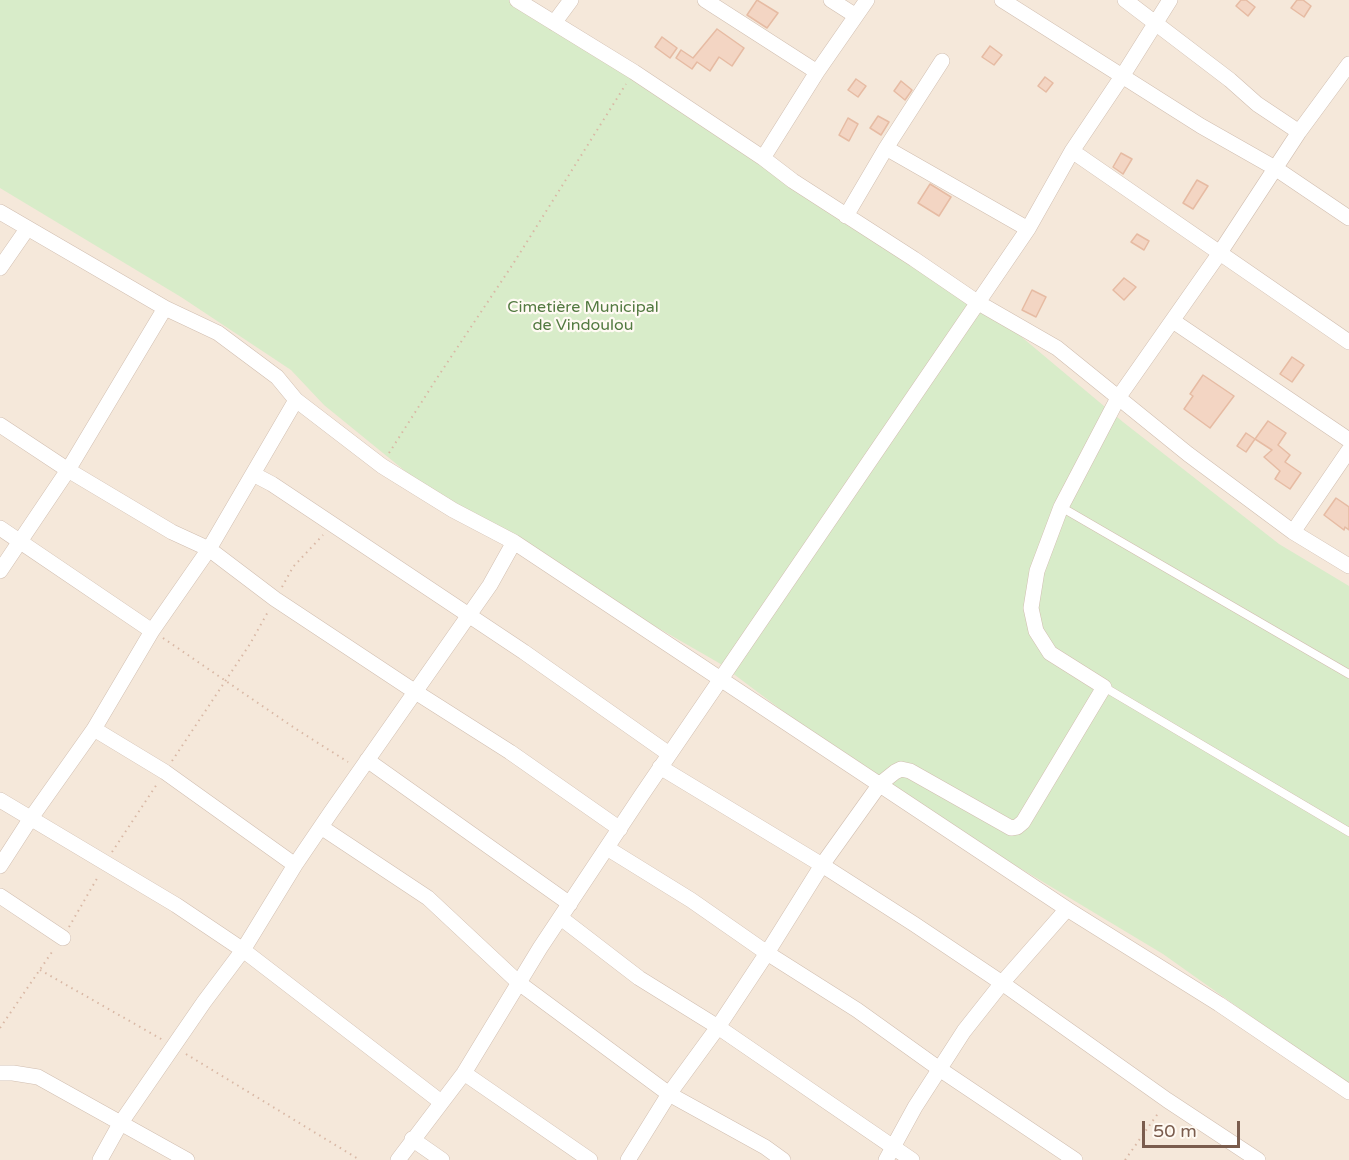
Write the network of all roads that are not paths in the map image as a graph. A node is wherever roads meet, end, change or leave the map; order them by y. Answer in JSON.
{"nodes":[{"id":1,"x":518,"y":0,"type":"edge"},
{"id":2,"x":572,"y":0,"type":"edge"},
{"id":3,"x":705,"y":0,"type":"edge"},
{"id":4,"x":831,"y":0,"type":"edge"},
{"id":5,"x":867,"y":0,"type":"edge"},
{"id":6,"x":1002,"y":0,"type":"edge"},
{"id":7,"x":1125,"y":0,"type":"edge"},
{"id":8,"x":1170,"y":0,"type":"edge"},
{"id":9,"x":856,"y":16,"type":"junction"},
{"id":10,"x":554,"y":23,"type":"junction"},
{"id":11,"x":1154,"y":24,"type":"junction"},
{"id":12,"x":942,"y":61,"type":"dead end"},
{"id":13,"x":1349,"y":64,"type":"edge"},
{"id":14,"x":817,"y":72,"type":"junction"},
{"id":15,"x":1123,"y":75,"type":"junction"},
{"id":16,"x":1299,"y":132,"type":"junction"},
{"id":17,"x":886,"y":148,"type":"junction"},
{"id":18,"x":1072,"y":151,"type":"junction"},
{"id":19,"x":763,"y":158,"type":"junction"},
{"id":20,"x":1275,"y":168,"type":"junction"},
{"id":21,"x":0,"y":212,"type":"edge"},
{"id":22,"x":846,"y":216,"type":"junction"},
{"id":23,"x":1349,"y":218,"type":"edge"},
{"id":24,"x":27,"y":229,"type":"junction"},
{"id":25,"x":1028,"y":229,"type":"junction"},
{"id":26,"x":1220,"y":254,"type":"junction"},
{"id":27,"x":0,"y":268,"type":"edge"},
{"id":28,"x":977,"y":302,"type":"junction"},
{"id":29,"x":165,"y":308,"type":"junction"},
{"id":30,"x":1173,"y":321,"type":"junction"},
{"id":31,"x":1349,"y":342,"type":"edge"},
{"id":32,"x":1118,"y":398,"type":"junction"},
{"id":33,"x":296,"y":400,"type":"junction"},
{"id":34,"x":0,"y":424,"type":"edge"},
{"id":35,"x":1349,"y":440,"type":"edge"},
{"id":36,"x":1349,"y":450,"type":"edge"},
{"id":37,"x":68,"y":470,"type":"junction"},
{"id":38,"x":253,"y":474,"type":"junction"},
{"id":39,"x":1060,"y":507,"type":"junction"},
{"id":40,"x":0,"y":528,"type":"edge"},
{"id":41,"x":1293,"y":532,"type":"junction"},
{"id":42,"x":20,"y":542,"type":"junction"},
{"id":43,"x":514,"y":542,"type":"junction"},
{"id":44,"x":209,"y":549,"type":"junction"},
{"id":45,"x":1349,"y":566,"type":"edge"},
{"id":46,"x":0,"y":571,"type":"edge"},
{"id":47,"x":468,"y":615,"type":"junction"},
{"id":48,"x":152,"y":631,"type":"junction"},
{"id":49,"x":1349,"y":674,"type":"edge"},
{"id":50,"x":721,"y":680,"type":"junction"},
{"id":51,"x":1104,"y":687,"type":"junction"},
{"id":52,"x":414,"y":691,"type":"junction"},
{"id":53,"x":94,"y":729,"type":"junction"},
{"id":54,"x":665,"y":760,"type":"junction"},
{"id":55,"x":364,"y":765,"type":"junction"},
{"id":56,"x":880,"y":784,"type":"junction"},
{"id":57,"x":0,"y":800,"type":"edge"},
{"id":58,"x":31,"y":818,"type":"junction"},
{"id":59,"x":321,"y":827,"type":"junction"},
{"id":60,"x":620,"y":829,"type":"junction"},
{"id":61,"x":1349,"y":832,"type":"edge"},
{"id":62,"x":607,"y":849,"type":"junction"},
{"id":63,"x":822,"y":864,"type":"junction"},
{"id":64,"x":295,"y":865,"type":"junction"},
{"id":65,"x":0,"y":866,"type":"edge"},
{"id":66,"x":0,"y":896,"type":"edge"},
{"id":67,"x":570,"y":904,"type":"junction"},
{"id":68,"x":1067,"y":909,"type":"junction"},
{"id":69,"x":561,"y":918,"type":"junction"},
{"id":70,"x":63,"y":938,"type":"road end"},
{"id":71,"x":243,"y":950,"type":"junction"},
{"id":72,"x":767,"y":953,"type":"junction"},
{"id":73,"x":1002,"y":982,"type":"junction"},
{"id":74,"x":519,"y":983,"type":"junction"},
{"id":75,"x":718,"y":1027,"type":"junction"},
{"id":76,"x":938,"y":1068,"type":"junction"},
{"id":77,"x":464,"y":1072,"type":"junction"},
{"id":78,"x":0,"y":1073,"type":"edge"},
{"id":79,"x":1349,"y":1092,"type":"edge"},
{"id":80,"x":669,"y":1094,"type":"junction"},
{"id":81,"x":441,"y":1102,"type":"junction"},
{"id":82,"x":120,"y":1124,"type":"junction"},
{"id":83,"x":412,"y":1139,"type":"junction"},
{"id":84,"x":889,"y":1154,"type":"edge"},
{"id":85,"x":100,"y":1160,"type":"edge"},
{"id":86,"x":187,"y":1160,"type":"edge"},
{"id":87,"x":398,"y":1160,"type":"edge"},
{"id":88,"x":442,"y":1160,"type":"edge"},
{"id":89,"x":590,"y":1160,"type":"edge"},
{"id":90,"x":628,"y":1160,"type":"edge"},
{"id":91,"x":783,"y":1160,"type":"edge"},
{"id":92,"x":912,"y":1160,"type":"edge"},
{"id":93,"x":1075,"y":1160,"type":"edge"},
{"id":94,"x":1258,"y":1160,"type":"edge"}],
"edges":[{"from":1,"to":10,"type":"street"},
{"from":2,"to":10,"type":"street"},
{"from":3,"to":14,"type":"street"},
{"from":4,"to":9,"type":"street"},
{"from":5,"to":9,"type":"street"},
{"from":6,"to":15,"type":"street"},
{"from":7,"to":11,"type":"street"},
{"from":8,"to":11,"type":"street"},
{"from":9,"to":14,"type":"street"},
{"from":10,"to":19,"type":"street"},
{"from":11,"to":15,"type":"street"},
{"from":11,"to":16,"type":"street"},
{"from":12,"to":17,"type":"street"},
{"from":13,"to":16,"type":"street"},
{"from":14,"to":19,"type":"street"},
{"from":15,"to":18,"type":"street"},
{"from":15,"to":20,"type":"street"},
{"from":16,"to":20,"type":"street"},
{"from":17,"to":22,"type":"street"},
{"from":17,"to":25,"type":"street"},
{"from":18,"to":25,"type":"street"},
{"from":18,"to":26,"type":"street"},
{"from":19,"to":22,"type":"street"},
{"from":20,"to":23,"type":"street"},
{"from":20,"to":26,"type":"street"},
{"from":21,"to":24,"type":"street"},
{"from":22,"to":28,"type":"street"},
{"from":24,"to":27,"type":"street"},
{"from":24,"to":29,"type":"street"},
{"from":25,"to":28,"type":"street"},
{"from":26,"to":30,"type":"street"},
{"from":26,"to":31,"type":"street"},
{"from":28,"to":32,"type":"street"},
{"from":28,"to":50,"type":"street"},
{"from":29,"to":33,"type":"street"},
{"from":29,"to":37,"type":"street"},
{"from":30,"to":32,"type":"street"},
{"from":30,"to":35,"type":"street"},
{"from":32,"to":39,"type":"street"},
{"from":32,"to":41,"type":"street"},
{"from":33,"to":38,"type":"street"},
{"from":33,"to":43,"type":"street"},
{"from":34,"to":37,"type":"street"},
{"from":36,"to":41,"type":"street"},
{"from":37,"to":42,"type":"street"},
{"from":37,"to":44,"type":"street"},
{"from":38,"to":44,"type":"street"},
{"from":38,"to":47,"type":"street"},
{"from":39,"to":49,"type":"lane"},
{"from":39,"to":51,"type":"street"},
{"from":40,"to":42,"type":"street"},
{"from":41,"to":45,"type":"street"},
{"from":42,"to":46,"type":"street"},
{"from":42,"to":48,"type":"street"},
{"from":43,"to":47,"type":"street"},
{"from":43,"to":50,"type":"street"},
{"from":44,"to":48,"type":"street"},
{"from":44,"to":52,"type":"street"},
{"from":47,"to":52,"type":"street"},
{"from":47,"to":54,"type":"street"},
{"from":48,"to":53,"type":"street"},
{"from":50,"to":54,"type":"street"},
{"from":50,"to":56,"type":"street"},
{"from":51,"to":56,"type":"street"},
{"from":51,"to":61,"type":"lane"},
{"from":52,"to":55,"type":"street"},
{"from":52,"to":60,"type":"street"},
{"from":53,"to":58,"type":"street"},
{"from":53,"to":64,"type":"street"},
{"from":54,"to":60,"type":"street"},
{"from":54,"to":63,"type":"street"},
{"from":55,"to":59,"type":"street"},
{"from":55,"to":67,"type":"street"},
{"from":56,"to":63,"type":"street"},
{"from":56,"to":68,"type":"street"},
{"from":57,"to":58,"type":"street"},
{"from":58,"to":65,"type":"street"},
{"from":58,"to":71,"type":"street"},
{"from":59,"to":64,"type":"street"},
{"from":59,"to":74,"type":"street"},
{"from":60,"to":62,"type":"street"},
{"from":62,"to":67,"type":"street"},
{"from":62,"to":72,"type":"street"},
{"from":63,"to":72,"type":"street"},
{"from":63,"to":73,"type":"street"},
{"from":64,"to":71,"type":"street"},
{"from":66,"to":70,"type":"street"},
{"from":67,"to":69,"type":"street"},
{"from":68,"to":73,"type":"street"},
{"from":68,"to":79,"type":"street"},
{"from":69,"to":74,"type":"street"},
{"from":69,"to":75,"type":"street"},
{"from":71,"to":81,"type":"street"},
{"from":71,"to":82,"type":"street"},
{"from":72,"to":75,"type":"street"},
{"from":72,"to":76,"type":"street"},
{"from":73,"to":76,"type":"street"},
{"from":73,"to":94,"type":"street"},
{"from":74,"to":77,"type":"street"},
{"from":74,"to":80,"type":"street"},
{"from":75,"to":80,"type":"street"},
{"from":75,"to":84,"type":"street"},
{"from":76,"to":84,"type":"street"},
{"from":76,"to":93,"type":"street"},
{"from":77,"to":81,"type":"street"},
{"from":77,"to":89,"type":"street"},
{"from":78,"to":82,"type":"street"},
{"from":80,"to":90,"type":"street"},
{"from":80,"to":91,"type":"street"},
{"from":81,"to":83,"type":"street"},
{"from":82,"to":85,"type":"street"},
{"from":82,"to":86,"type":"street"},
{"from":83,"to":87,"type":"street"},
{"from":83,"to":88,"type":"street"},
{"from":84,"to":92,"type":"street"}]}
